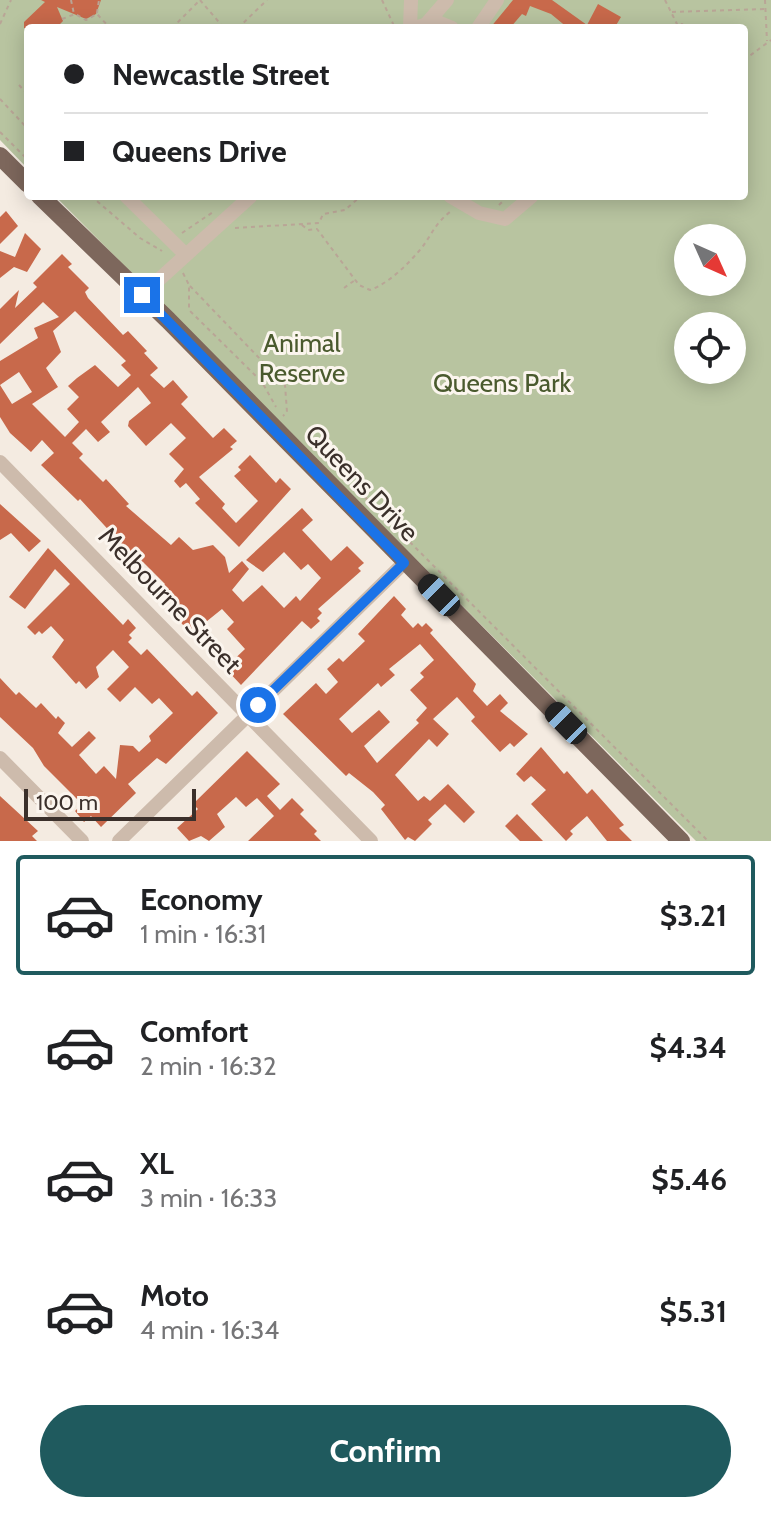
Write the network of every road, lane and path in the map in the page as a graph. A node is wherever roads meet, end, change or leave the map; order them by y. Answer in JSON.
{"nodes":[{"id":1,"x":11,"y":0,"type":"edge"},
{"id":2,"x":71,"y":0,"type":"edge"},
{"id":3,"x":99,"y":0,"type":"edge"},
{"id":4,"x":267,"y":0,"type":"edge"},
{"id":5,"x":382,"y":0,"type":"edge"},
{"id":6,"x":411,"y":0,"type":"edge"},
{"id":7,"x":447,"y":0,"type":"edge"},
{"id":8,"x":497,"y":0,"type":"edge"},
{"id":9,"x":665,"y":0,"type":"edge"},
{"id":10,"x":765,"y":0,"type":"edge"},
{"id":11,"x":198,"y":1,"type":"edge"},
{"id":12,"x":764,"y":9,"type":"junction"},
{"id":13,"x":672,"y":12,"type":"junction"},
{"id":14,"x":75,"y":14,"type":"junction"},
{"id":15,"x":97,"y":14,"type":"junction"},
{"id":16,"x":62,"y":19,"type":"dead end"},
{"id":17,"x":243,"y":23,"type":"edge"},
{"id":18,"x":0,"y":24,"type":"edge"},
{"id":19,"x":106,"y":24,"type":"edge"},
{"id":20,"x":176,"y":24,"type":"edge"},
{"id":21,"x":220,"y":24,"type":"edge"},
{"id":22,"x":394,"y":24,"type":"edge"},
{"id":23,"x":417,"y":24,"type":"edge"},
{"id":24,"x":419,"y":24,"type":"edge"},
{"id":25,"x":481,"y":24,"type":"edge"},
{"id":26,"x":676,"y":24,"type":"edge"},
{"id":27,"x":769,"y":40,"type":"edge"},
{"id":28,"x":748,"y":57,"type":"edge"},
{"id":29,"x":19,"y":85,"type":"dead end"},
{"id":30,"x":24,"y":91,"type":"edge"},
{"id":31,"x":0,"y":99,"type":"edge"},
{"id":32,"x":24,"y":125,"type":"edge"},
{"id":33,"x":0,"y":132,"type":"edge"},
{"id":34,"x":0,"y":156,"type":"edge"},
{"id":35,"x":24,"y":156,"type":"edge"},
{"id":36,"x":24,"y":180,"type":"edge"},
{"id":37,"x":44,"y":200,"type":"edge"},
{"id":38,"x":100,"y":200,"type":"edge"},
{"id":39,"x":129,"y":200,"type":"edge"},
{"id":40,"x":233,"y":200,"type":"edge"},
{"id":41,"x":246,"y":200,"type":"edge"},
{"id":42,"x":356,"y":200,"type":"edge"},
{"id":43,"x":454,"y":200,"type":"edge"},
{"id":44,"x":457,"y":200,"type":"edge"},
{"id":45,"x":504,"y":200,"type":"edge"},
{"id":46,"x":527,"y":200,"type":"edge"},
{"id":47,"x":491,"y":204,"type":"dead end"},
{"id":48,"x":226,"y":218,"type":"junction"},
{"id":49,"x":302,"y":225,"type":"junction"},
{"id":50,"x":182,"y":233,"type":"dead end"},
{"id":51,"x":165,"y":253,"type":"dead end"},
{"id":52,"x":183,"y":262,"type":"junction"},
{"id":53,"x":356,"y":279,"type":"junction"},
{"id":54,"x":189,"y":285,"type":"junction"},
{"id":55,"x":344,"y":288,"type":"dead end"},
{"id":56,"x":142,"y":295,"type":"junction"},
{"id":57,"x":269,"y":393,"type":"junction"},
{"id":58,"x":264,"y":399,"type":"dead end"},
{"id":59,"x":0,"y":462,"type":"edge"},
{"id":60,"x":339,"y":471,"type":"dead end"},
{"id":61,"x":404,"y":563,"type":"junction"},
{"id":62,"x":248,"y":715,"type":"junction"},
{"id":63,"x":0,"y":758,"type":"edge"},
{"id":64,"x":82,"y":841,"type":"edge"},
{"id":65,"x":119,"y":841,"type":"edge"},
{"id":66,"x":371,"y":841,"type":"edge"},
{"id":67,"x":681,"y":841,"type":"edge"},
{"id":68,"x":708,"y":841,"type":"edge"}],
"edges":[{"from":1,"to":18,"type":"path"},
{"from":2,"to":14,"type":"path"},
{"from":3,"to":15,"type":"path"},
{"from":4,"to":17,"type":"path"},
{"from":5,"to":22,"type":"path"},
{"from":6,"to":23,"type":"street"},
{"from":7,"to":24,"type":"street"},
{"from":8,"to":25,"type":"street"},
{"from":9,"to":13,"type":"path"},
{"from":10,"to":12,"type":"path"},
{"from":11,"to":20,"type":"path"},
{"from":11,"to":21,"type":"path"},
{"from":12,"to":13,"type":"path"},
{"from":12,"to":27,"type":"path"},
{"from":13,"to":26,"type":"path"},
{"from":14,"to":15,"type":"path"},
{"from":14,"to":16,"type":"path"},
{"from":15,"to":19,"type":"path"},
{"from":27,"to":28,"type":"path"},
{"from":29,"to":30,"type":"path"},
{"from":31,"to":32,"type":"path"},
{"from":33,"to":35,"type":"path"},
{"from":34,"to":36,"type":"main road"},
{"from":37,"to":56,"type":"main road","name":"Queens Drive"},
{"from":38,"to":51,"type":"path"},
{"from":39,"to":52,"type":"street"},
{"from":40,"to":48,"type":"street"},
{"from":41,"to":48,"type":"street"},
{"from":42,"to":49,"type":"path"},
{"from":43,"to":53,"type":"path"},
{"from":44,"to":46,"type":"street"},
{"from":45,"to":47,"type":"path"},
{"from":48,"to":49,"type":"path"},
{"from":48,"to":50,"type":"path"},
{"from":48,"to":52,"type":"street"},
{"from":49,"to":53,"type":"path"},
{"from":52,"to":54,"type":"path"},
{"from":52,"to":56,"type":"street"},
{"from":53,"to":55,"type":"path"},
{"from":54,"to":57,"type":"path"},
{"from":54,"to":57,"type":"path"},
{"from":56,"to":61,"type":"main road","name":"Queens Drive"},
{"from":57,"to":58,"type":"path"},
{"from":59,"to":62,"type":"street","name":"Melbourne Street"},
{"from":60,"to":68,"type":"path"},
{"from":61,"to":62,"type":"street"},
{"from":61,"to":67,"type":"main road","name":"Queens Drive"},
{"from":62,"to":65,"type":"street"},
{"from":62,"to":66,"type":"street","name":"Melbourne Street"},
{"from":63,"to":64,"type":"street"}]}
